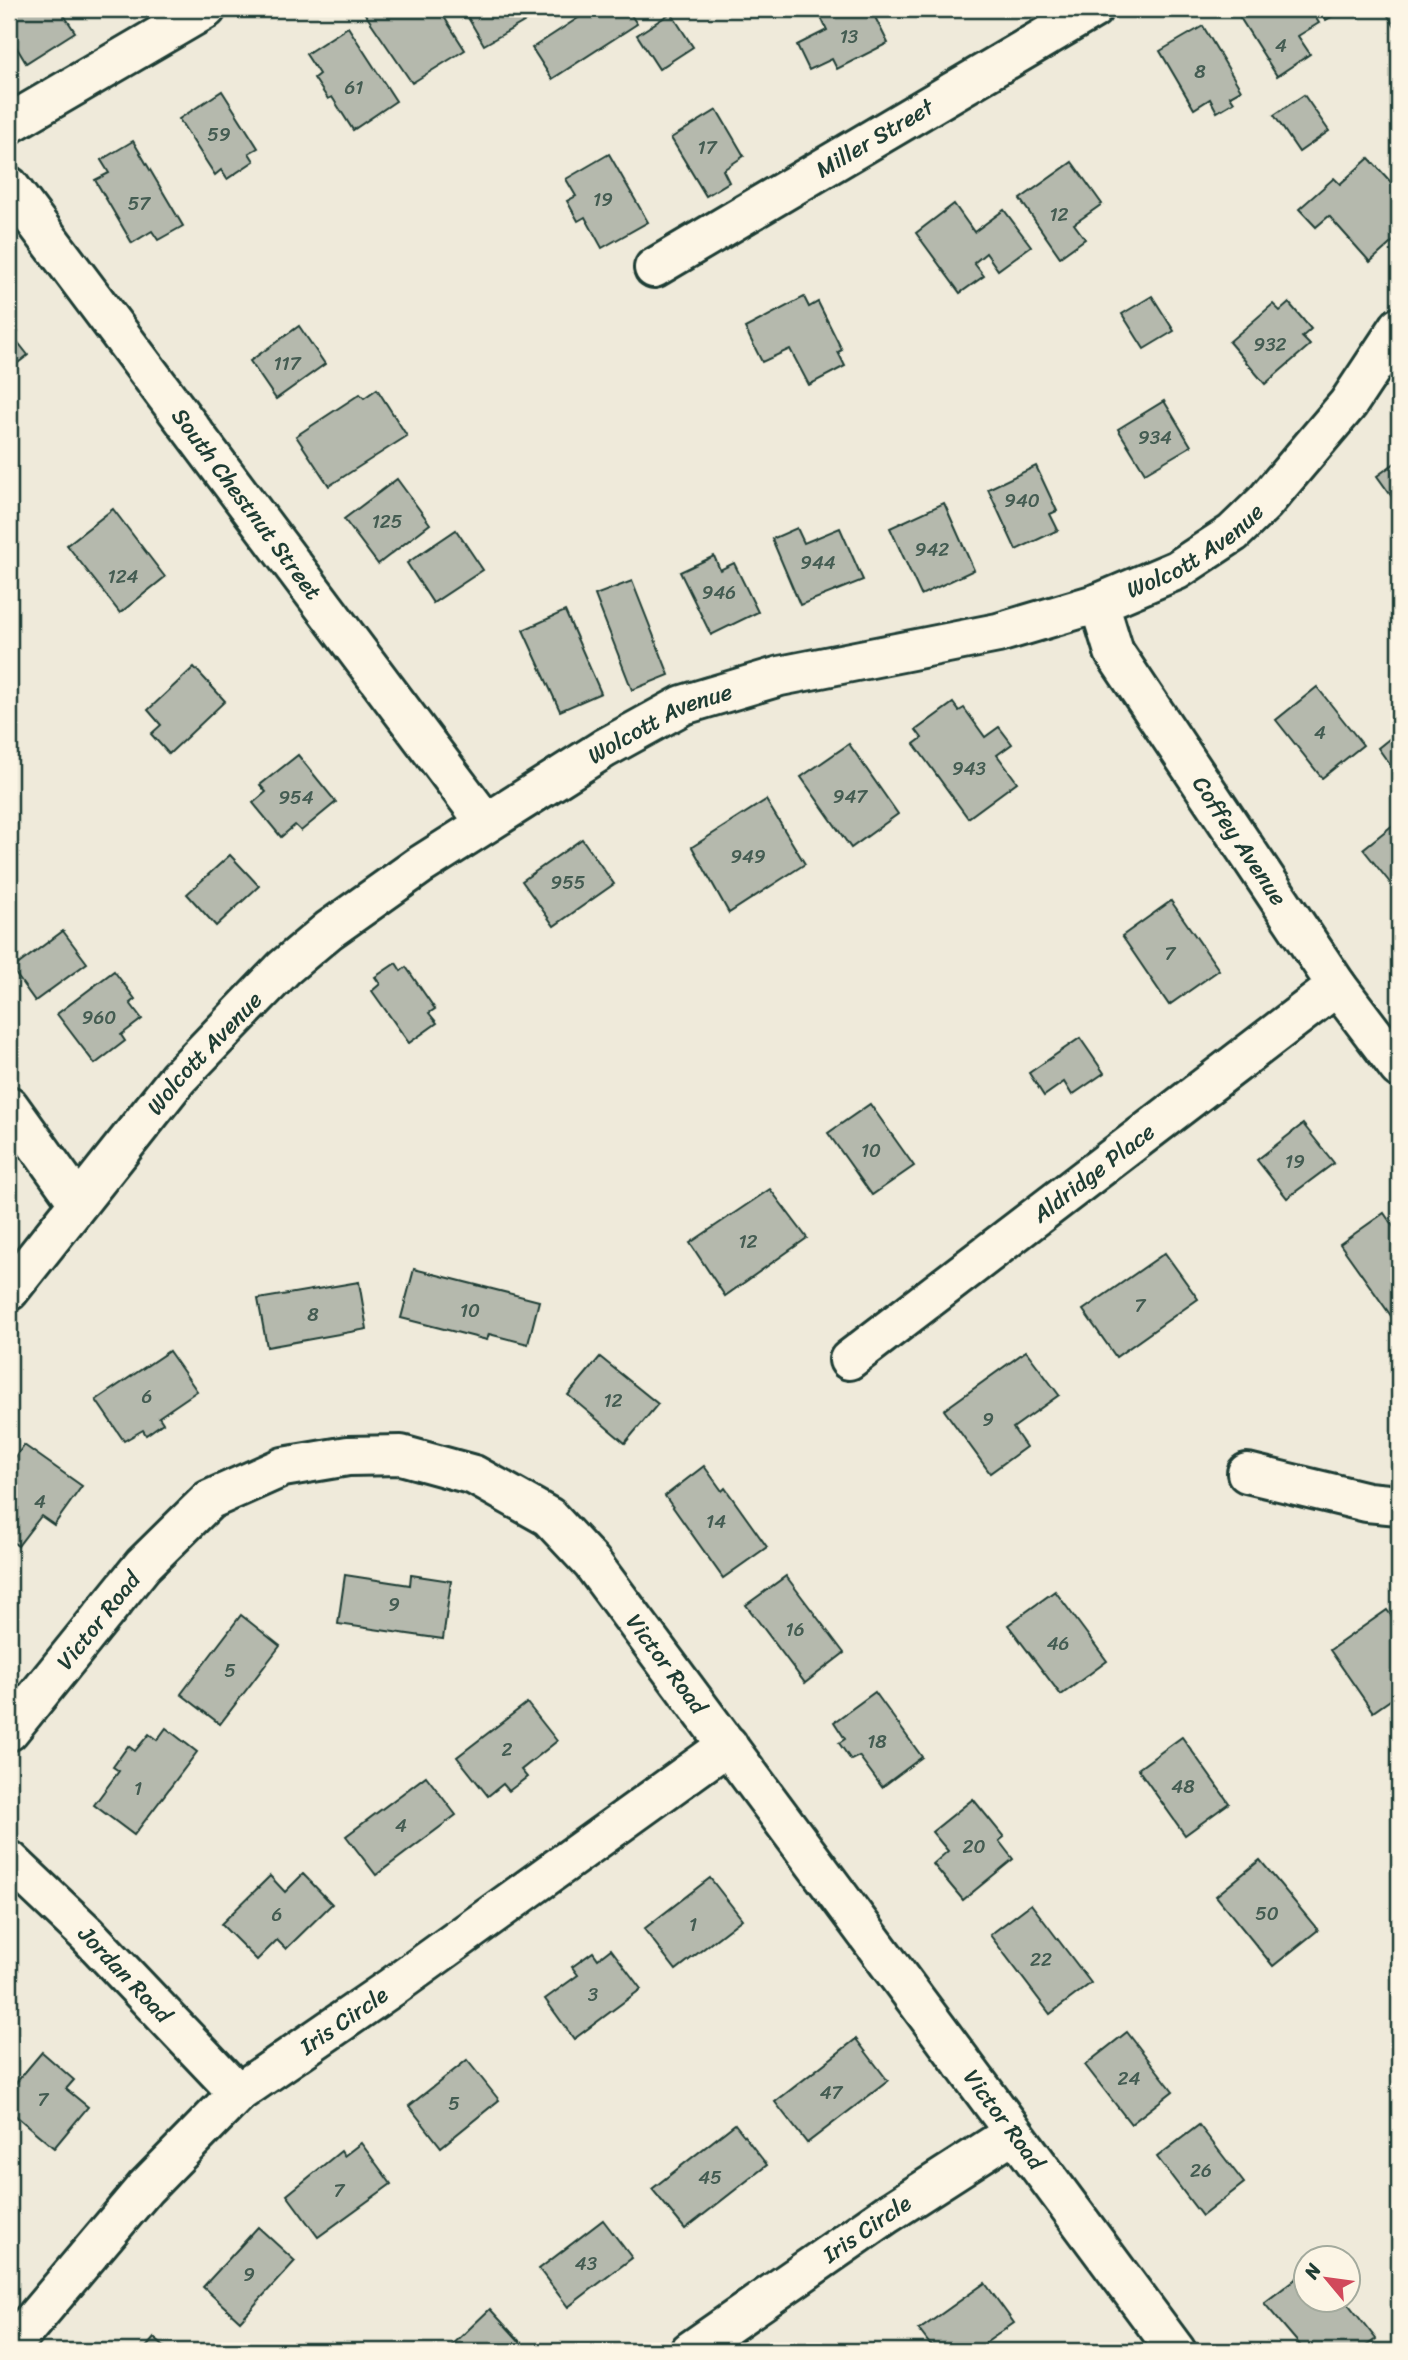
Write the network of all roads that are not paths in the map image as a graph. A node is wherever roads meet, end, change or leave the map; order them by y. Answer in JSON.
{"nodes":[{"id":1,"x":206,"y":9,"type":"edge"},
{"id":2,"x":1093,"y":9,"type":"edge"},
{"id":3,"x":9,"y":124,"type":"edge"},
{"id":4,"x":9,"y":187,"type":"edge"},
{"id":5,"x":654,"y":268,"type":"dead end"},
{"id":6,"x":1399,"y":327,"type":"edge"},
{"id":7,"x":1099,"y":603,"type":"junction"},
{"id":8,"x":486,"y":823,"type":"junction"},
{"id":9,"x":1337,"y":986,"type":"junction"},
{"id":10,"x":1399,"y":1068,"type":"edge"},
{"id":11,"x":9,"y":1106,"type":"edge"},
{"id":12,"x":78,"y":1202,"type":"junction"},
{"id":13,"x":9,"y":1291,"type":"edge"},
{"id":14,"x":849,"y":1360,"type":"dead end"},
{"id":15,"x":1247,"y":1473,"type":"dead end"},
{"id":16,"x":1399,"y":1505,"type":"edge"},
{"id":17,"x":9,"y":1731,"type":"edge"},
{"id":18,"x":728,"y":1745,"type":"junction"},
{"id":19,"x":9,"y":1860,"type":"edge"},
{"id":20,"x":238,"y":2093,"type":"junction"},
{"id":21,"x":1013,"y":2133,"type":"junction"},
{"id":22,"x":9,"y":2348,"type":"edge"},
{"id":23,"x":690,"y":2351,"type":"edge"},
{"id":24,"x":1177,"y":2351,"type":"edge"}],
"edges":[{"from":1,"to":3,"type":"street"},
{"from":2,"to":5,"type":"street","name":"Miller Street"},
{"from":4,"to":8,"type":"street","name":"South Chestnut Street"},
{"from":6,"to":7,"type":"street","name":"Wolcott Avenue"},
{"from":7,"to":8,"type":"street","name":"Wolcott Avenue"},
{"from":7,"to":9,"type":"street","name":"Coffey Avenue"},
{"from":8,"to":12,"type":"street","name":"Wolcott Avenue"},
{"from":9,"to":10,"type":"street","name":"Coffey Avenue"},
{"from":9,"to":14,"type":"street","name":"Aldridge Place"},
{"from":11,"to":12,"type":"street"},
{"from":12,"to":13,"type":"street","name":"Wolcott Avenue"},
{"from":15,"to":16,"type":"street"},
{"from":17,"to":18,"type":"street","name":"Victor Road"},
{"from":18,"to":20,"type":"street","name":"Iris Circle"},
{"from":18,"to":21,"type":"street","name":"Victor Road"},
{"from":19,"to":20,"type":"street","name":"Jordan Road"},
{"from":20,"to":22,"type":"street","name":"Iris Circle"},
{"from":21,"to":23,"type":"street","name":"Iris Circle"},
{"from":21,"to":24,"type":"street","name":"Victor Road"}]}
